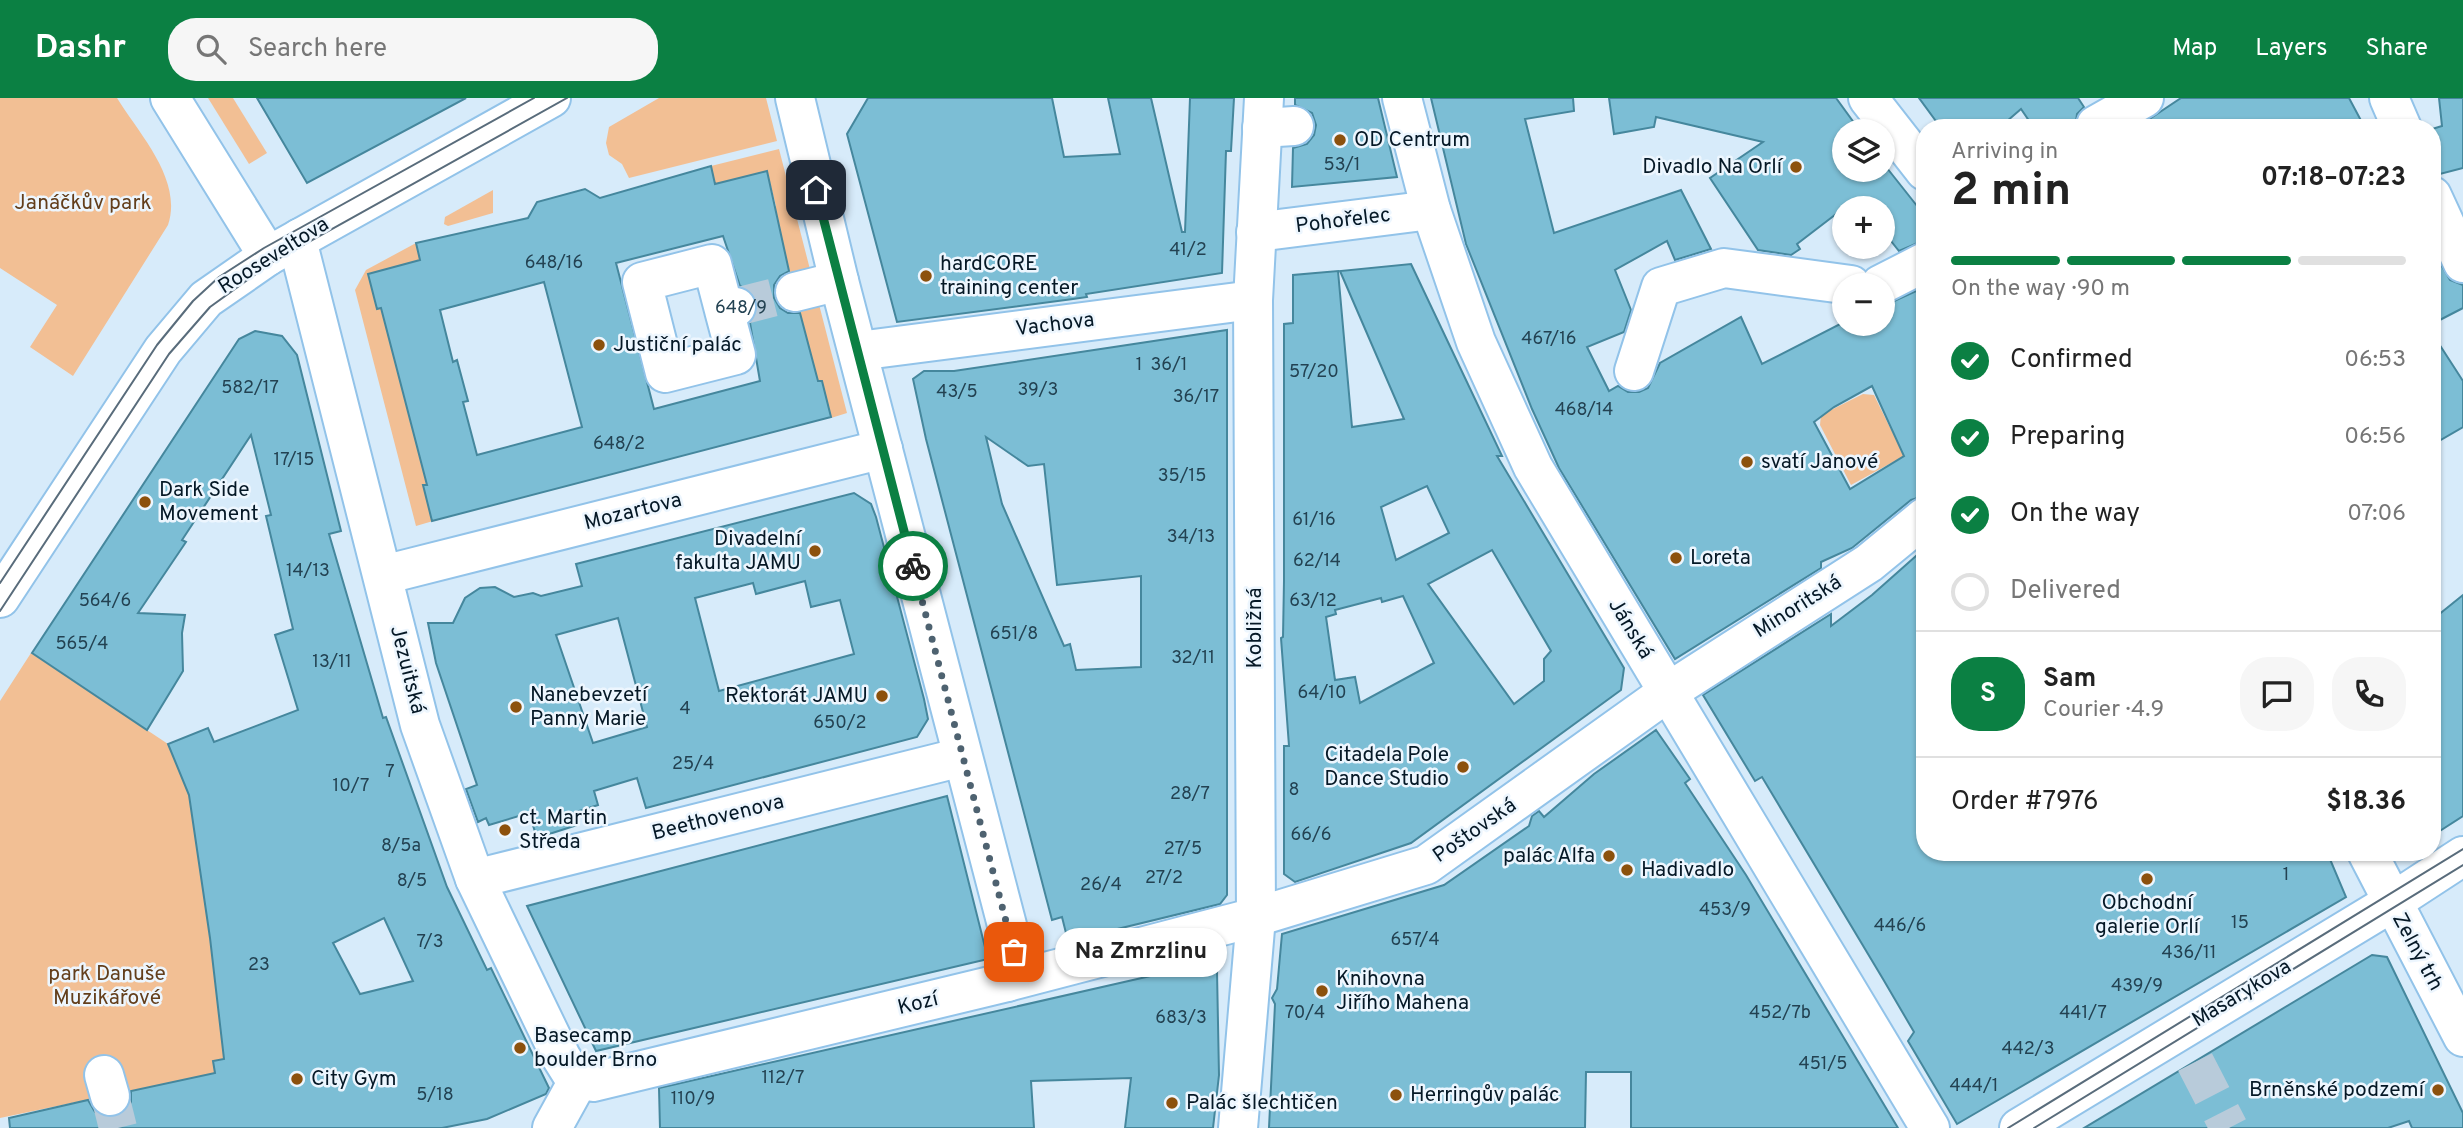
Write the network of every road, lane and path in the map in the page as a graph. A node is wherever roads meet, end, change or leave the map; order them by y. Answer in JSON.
{"nodes":[{"id":1,"x":170,"y":98,"type":"edge"},
{"id":2,"x":551,"y":98,"type":"edge"},
{"id":3,"x":795,"y":98,"type":"edge"},
{"id":4,"x":1868,"y":98,"type":"edge"},
{"id":5,"x":2144,"y":98,"type":"edge"},
{"id":6,"x":2389,"y":98,"type":"edge"},
{"id":7,"x":1397,"y":111,"type":"edge"},
{"id":8,"x":1273,"y":117,"type":"edge"},
{"id":9,"x":2107,"y":119,"type":"edge"},
{"id":10,"x":2398,"y":119,"type":"edge"},
{"id":11,"x":1916,"y":159,"type":"edge"},
{"id":12,"x":2463,"y":191,"type":"edge"},
{"id":13,"x":2441,"y":196,"type":"edge"},
{"id":14,"x":1431,"y":210,"type":"junction"},
{"id":15,"x":2441,"y":215,"type":"edge"},
{"id":16,"x":1256,"y":232,"type":"junction"},
{"id":17,"x":284,"y":247,"type":"junction"},
{"id":18,"x":2463,"y":263,"type":"edge"},
{"id":19,"x":1916,"y":267,"type":"edge"},
{"id":20,"x":1895,"y":277,"type":"edge"},
{"id":21,"x":839,"y":281,"type":"junction"},
{"id":22,"x":1832,"y":282,"type":"edge"},
{"id":23,"x":795,"y":292,"type":"tunnel mouth"},
{"id":24,"x":1253,"y":300,"type":"junction"},
{"id":25,"x":858,"y":351,"type":"junction"},
{"id":26,"x":1634,"y":371,"type":"dead end"},
{"id":27,"x":883,"y":449,"type":"junction"},
{"id":28,"x":1916,"y":524,"type":"edge"},
{"id":29,"x":383,"y":575,"type":"junction"},
{"id":30,"x":0,"y":598,"type":"edge"},
{"id":31,"x":1668,"y":692,"type":"junction"},
{"id":32,"x":962,"y":757,"type":"junction"},
{"id":33,"x":2463,"y":856,"type":"edge"},
{"id":34,"x":2371,"y":861,"type":"edge"},
{"id":35,"x":475,"y":879,"type":"junction"},
{"id":36,"x":2391,"y":903,"type":"junction"},
{"id":37,"x":1256,"y":917,"type":"junction"},
{"id":38,"x":1007,"y":982,"type":"junction"},
{"id":39,"x":2463,"y":1037,"type":"edge"},
{"id":40,"x":579,"y":1079,"type":"junction"},
{"id":41,"x":552,"y":1128,"type":"edge"},
{"id":42,"x":1238,"y":1128,"type":"edge"},
{"id":43,"x":1930,"y":1128,"type":"edge"},
{"id":44,"x":2019,"y":1128,"type":"edge"}],
"edges":[{"from":1,"to":17,"type":"street","name":"Jezuitská"},
{"from":2,"to":17,"type":"street","name":"Rooseveltova"},
{"from":3,"to":21,"type":"street"},
{"from":4,"to":11,"type":"street"},
{"from":5,"to":9,"type":"street"},
{"from":6,"to":10,"type":"street"},
{"from":7,"to":14,"type":"street","name":"Jánská"},
{"from":8,"to":16,"type":"street","name":"Kobližná"},
{"from":12,"to":13,"type":"street"},
{"from":14,"to":16,"type":"street","name":"Pohořelec"},
{"from":14,"to":31,"type":"street","name":"Jánská"},
{"from":15,"to":18,"type":"street"},
{"from":16,"to":24,"type":"street","name":"Kobližná"},
{"from":17,"to":29,"type":"street","name":"Jezuitská"},
{"from":17,"to":30,"type":"street","name":"Rooseveltova"},
{"from":19,"to":20,"type":"street"},
{"from":21,"to":23,"type":"street"},
{"from":21,"to":25,"type":"street"},
{"from":22,"to":26,"type":"street"},
{"from":24,"to":25,"type":"street","name":"Vachova"},
{"from":24,"to":37,"type":"street","name":"Kobližná"},
{"from":25,"to":27,"type":"street"},
{"from":27,"to":29,"type":"street","name":"Mozartova"},
{"from":27,"to":32,"type":"street"},
{"from":28,"to":31,"type":"street","name":"Minoritská"},
{"from":29,"to":35,"type":"street","name":"Jezuitská"},
{"from":31,"to":37,"type":"street","name":"Poštovská"},
{"from":31,"to":43,"type":"street","name":"Jánská"},
{"from":32,"to":35,"type":"street","name":"Beethovenova"},
{"from":32,"to":38,"type":"street"},
{"from":33,"to":36,"type":"street","name":"Masarykova"},
{"from":34,"to":36,"type":"street","name":"Zelný trh"},
{"from":35,"to":40,"type":"street","name":"Jezuitská"},
{"from":36,"to":39,"type":"street","name":"Zelný trh"},
{"from":36,"to":44,"type":"street","name":"Masarykova"},
{"from":37,"to":38,"type":"street","name":"Kozí"},
{"from":37,"to":42,"type":"street","name":"Kobližná"},
{"from":38,"to":40,"type":"street","name":"Kozí"},
{"from":40,"to":41,"type":"street"}]}
